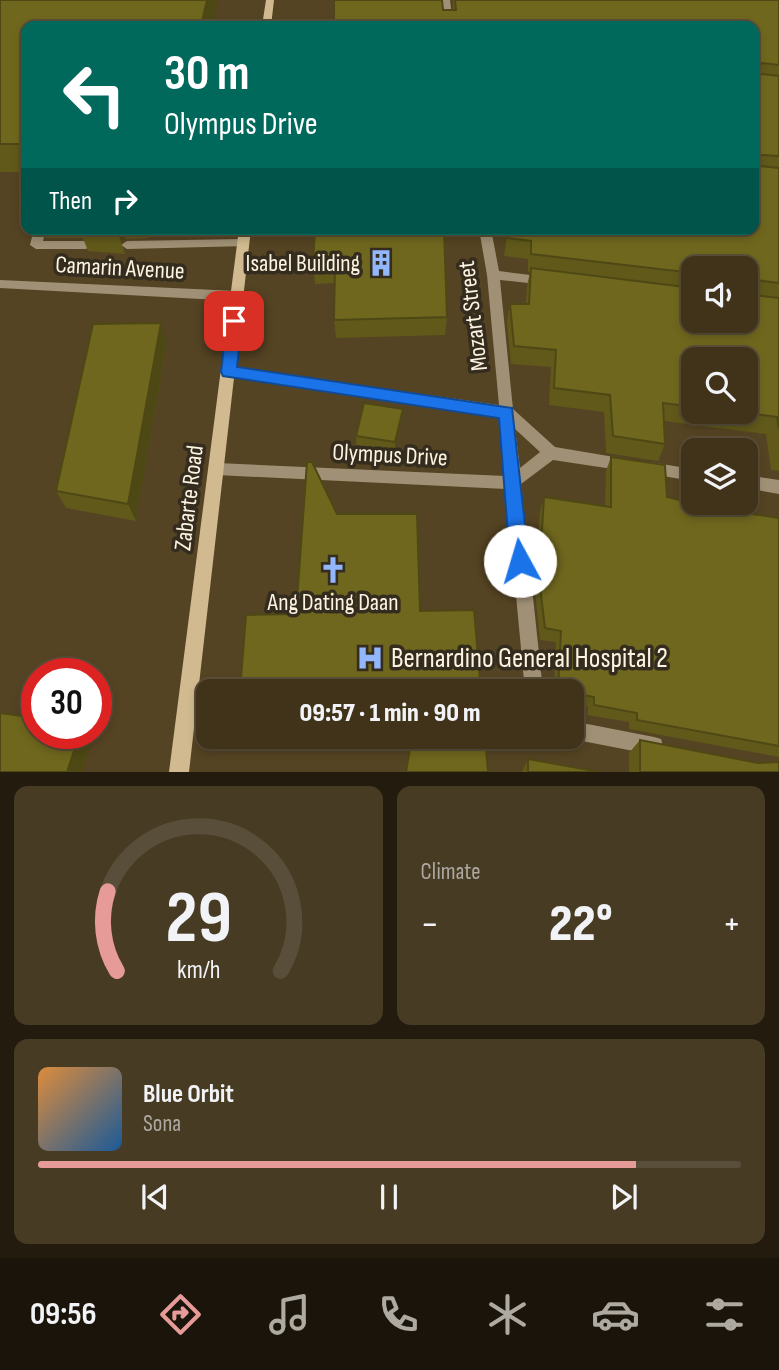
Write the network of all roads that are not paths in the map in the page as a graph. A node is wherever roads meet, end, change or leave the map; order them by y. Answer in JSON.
{"nodes":[{"id":1,"x":270,"y":0,"type":"edge"},
{"id":2,"x":446,"y":0,"type":"edge"},
{"id":3,"x":268,"y":21,"type":"edge"},
{"id":4,"x":448,"y":21,"type":"edge"},
{"id":5,"x":38,"y":235,"type":"edge"},
{"id":6,"x":486,"y":235,"type":"edge"},
{"id":7,"x":244,"y":236,"type":"edge"},
{"id":8,"x":86,"y":245,"type":"dead end"},
{"id":9,"x":127,"y":245,"type":"dead end"},
{"id":10,"x":493,"y":275,"type":"junction"},
{"id":11,"x":560,"y":283,"type":"edge"},
{"id":12,"x":0,"y":284,"type":"edge"},
{"id":13,"x":237,"y":296,"type":"junction"},
{"id":14,"x":229,"y":372,"type":"junction"},
{"id":15,"x":507,"y":412,"type":"junction"},
{"id":16,"x":551,"y":453,"type":"junction"},
{"id":17,"x":217,"y":469,"type":"junction"},
{"id":18,"x":681,"y":473,"type":"edge"},
{"id":19,"x":511,"y":483,"type":"junction"},
{"id":20,"x":758,"y":484,"type":"edge"},
{"id":21,"x":779,"y":488,"type":"edge"},
{"id":22,"x":533,"y":679,"type":"edge"},
{"id":23,"x":584,"y":732,"type":"edge"},
{"id":24,"x":672,"y":749,"type":"edge"},
{"id":25,"x":179,"y":772,"type":"edge"}],
"edges":[{"from":1,"to":3,"type":"main road"},
{"from":2,"to":4,"type":"street"},
{"from":5,"to":8,"type":"street"},
{"from":6,"to":10,"type":"street","name":"Mozart Street"},
{"from":7,"to":9,"type":"street"},
{"from":7,"to":13,"type":"main road","name":"Zabarte Road"},
{"from":10,"to":11,"type":"street"},
{"from":10,"to":15,"type":"street","name":"Mozart Street"},
{"from":12,"to":13,"type":"street","name":"Camarin Avenue"},
{"from":13,"to":14,"type":"main road","name":"Zabarte Road"},
{"from":14,"to":15,"type":"street"},
{"from":14,"to":17,"type":"main road","name":"Zabarte Road"},
{"from":15,"to":16,"type":"street"},
{"from":15,"to":19,"type":"street","name":"Mozart Street"},
{"from":16,"to":18,"type":"street"},
{"from":16,"to":19,"type":"street"},
{"from":17,"to":19,"type":"street","name":"Olympus Drive"},
{"from":17,"to":25,"type":"main road","name":"Zabarte Road"},
{"from":19,"to":22,"type":"street","name":"Mozart Street"},
{"from":20,"to":21,"type":"street"},
{"from":23,"to":24,"type":"street"}]}
